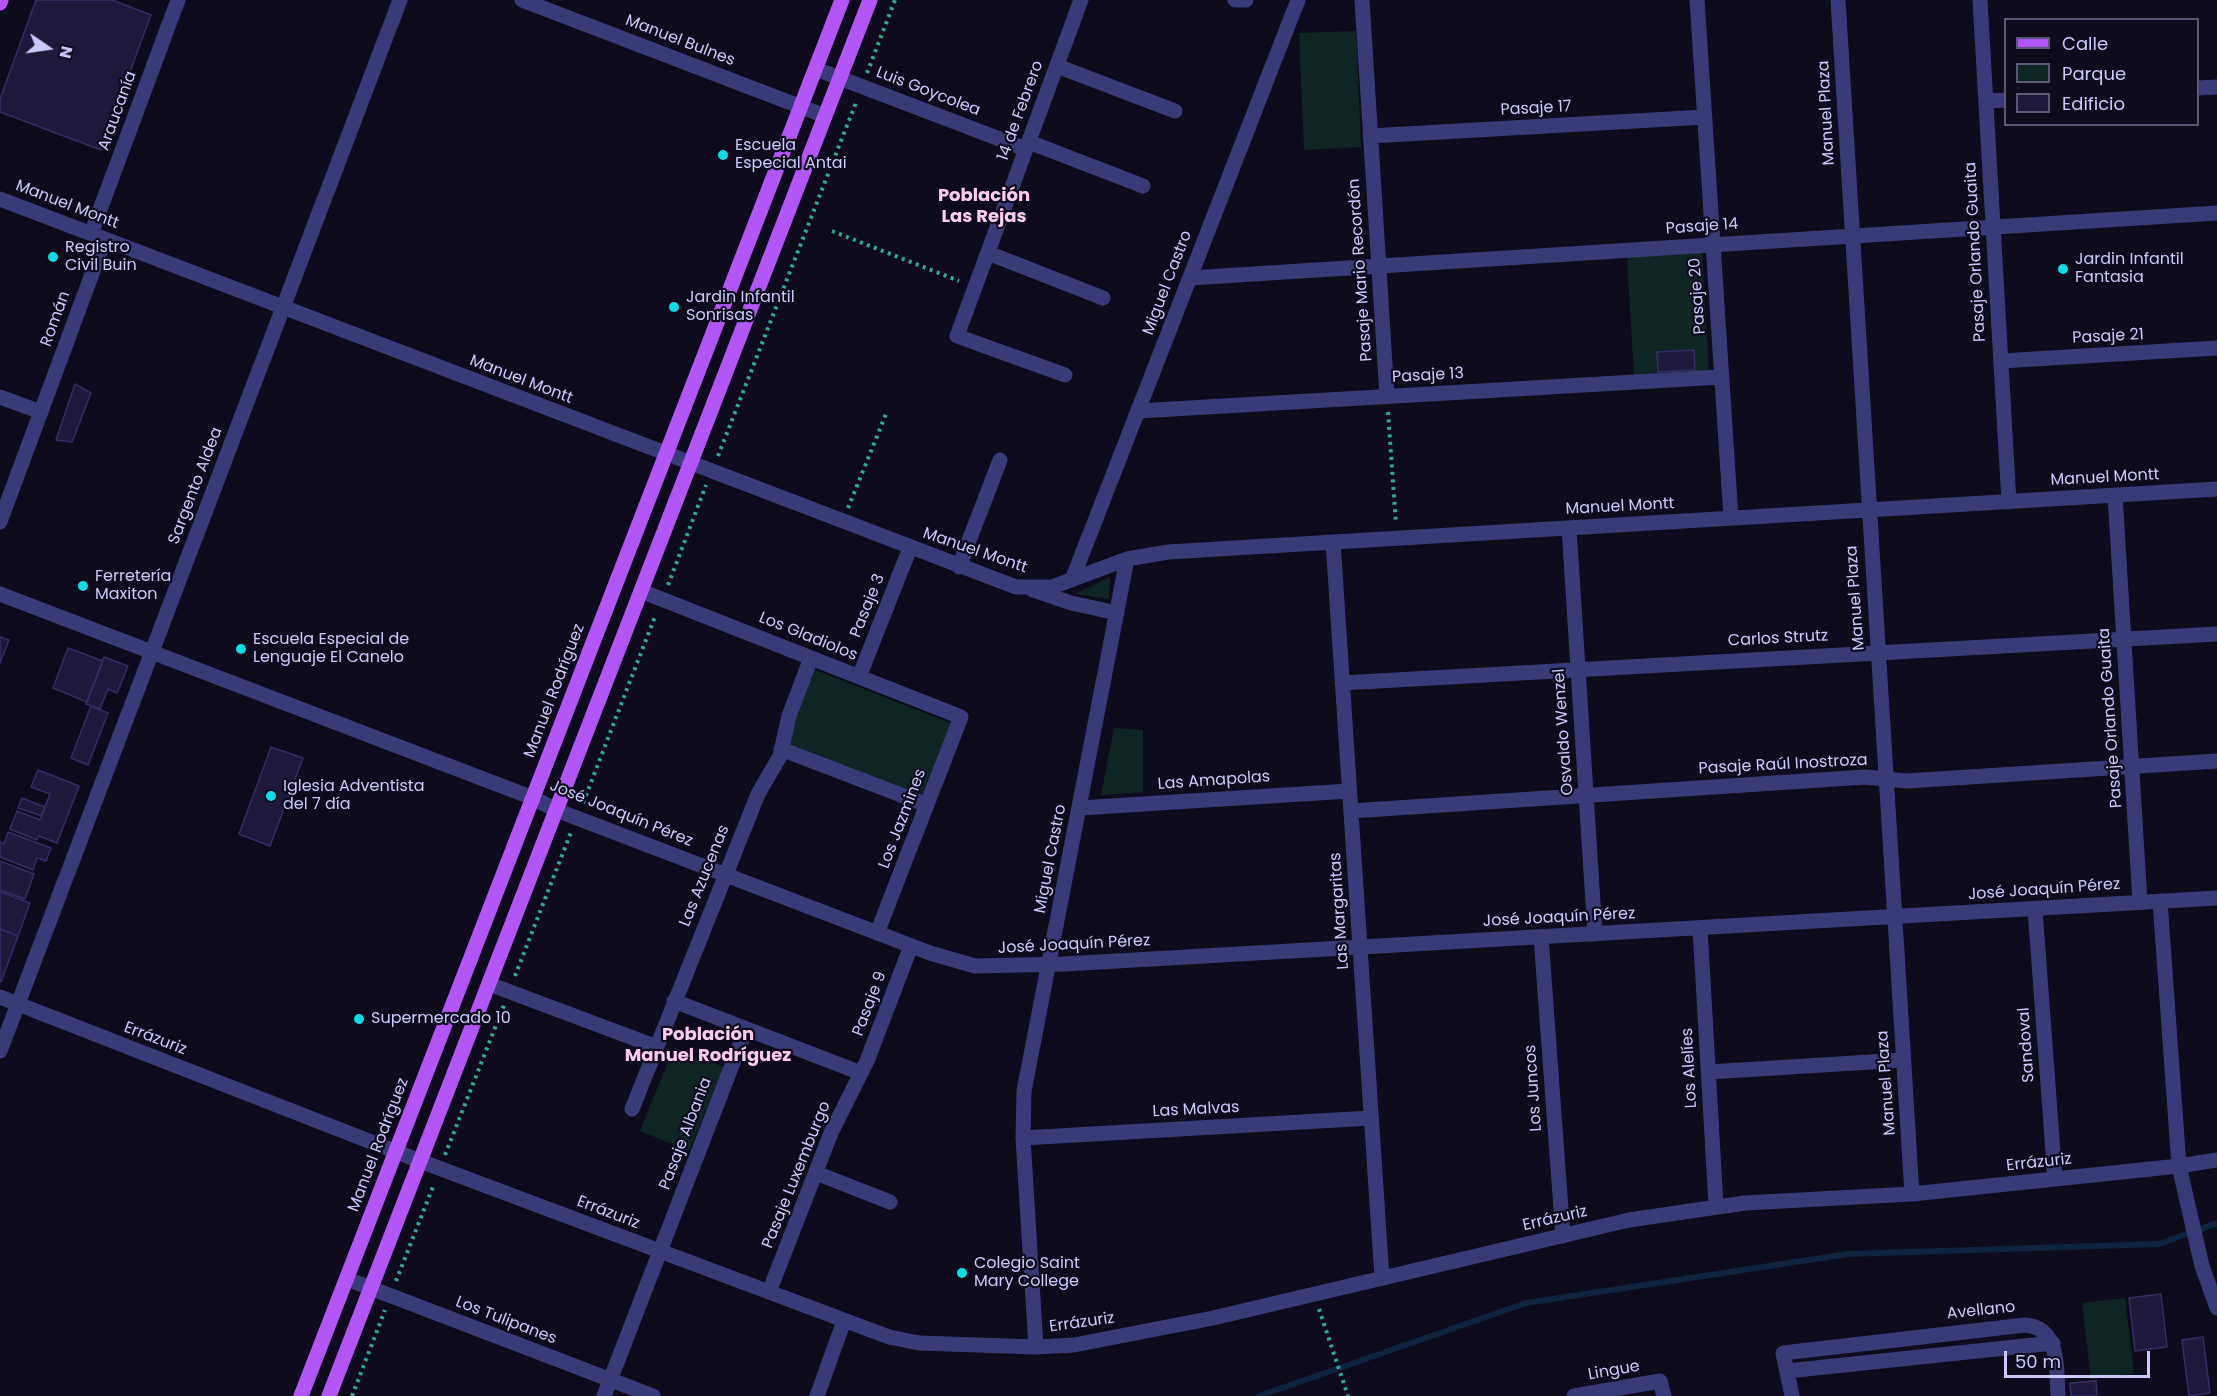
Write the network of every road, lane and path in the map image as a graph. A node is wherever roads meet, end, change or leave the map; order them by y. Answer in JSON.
{"nodes":[{"id":1,"x":178,"y":0,"type":"edge"},
{"id":2,"x":400,"y":0,"type":"edge"},
{"id":3,"x":522,"y":0,"type":"edge"},
{"id":4,"x":842,"y":0,"type":"edge"},
{"id":5,"x":870,"y":0,"type":"edge"},
{"id":6,"x":895,"y":0,"type":"edge"},
{"id":7,"x":1082,"y":0,"type":"edge"},
{"id":8,"x":1234,"y":0,"type":"edge"},
{"id":9,"x":1246,"y":0,"type":"edge"},
{"id":10,"x":1298,"y":0,"type":"edge"},
{"id":11,"x":1362,"y":0,"type":"edge"},
{"id":12,"x":1697,"y":0,"type":"edge"},
{"id":13,"x":1838,"y":0,"type":"edge"},
{"id":14,"x":1980,"y":0,"type":"edge"},
{"id":15,"x":1057,"y":66,"type":"junction"},
{"id":16,"x":816,"y":69,"type":"junction"},
{"id":17,"x":840,"y":78,"type":"junction"},
{"id":18,"x":862,"y":86,"type":"junction"},
{"id":19,"x":2217,"y":87,"type":"edge"},
{"id":20,"x":2199,"y":88,"type":"edge"},
{"id":21,"x":2004,"y":100,"type":"edge"},
{"id":22,"x":1986,"y":101,"type":"junction"},
{"id":23,"x":801,"y":106,"type":"junction"},
{"id":24,"x":1175,"y":111,"type":"dead end"},
{"id":25,"x":825,"y":116,"type":"junction"},
{"id":26,"x":1705,"y":117,"type":"junction"},
{"id":27,"x":1370,"y":136,"type":"junction"},
{"id":28,"x":1027,"y":146,"type":"junction"},
{"id":29,"x":1143,"y":186,"type":"dead end"},
{"id":30,"x":0,"y":199,"type":"edge"},
{"id":31,"x":2217,"y":213,"type":"edge"},
{"id":32,"x":1993,"y":227,"type":"junction"},
{"id":33,"x":832,"y":231,"type":"dead end"},
{"id":34,"x":1852,"y":235,"type":"junction"},
{"id":35,"x":98,"y":237,"type":"junction"},
{"id":36,"x":1713,"y":244,"type":"junction"},
{"id":37,"x":988,"y":253,"type":"junction"},
{"id":38,"x":1379,"y":265,"type":"junction"},
{"id":39,"x":1190,"y":278,"type":"junction"},
{"id":40,"x":975,"y":287,"type":"junction"},
{"id":41,"x":1103,"y":298,"type":"dead end"},
{"id":42,"x":283,"y":308,"type":"junction"},
{"id":43,"x":2217,"y":348,"type":"edge"},
{"id":44,"x":2001,"y":361,"type":"junction"},
{"id":45,"x":1065,"y":375,"type":"dead end"},
{"id":46,"x":1721,"y":377,"type":"junction"},
{"id":47,"x":0,"y":396,"type":"edge"},
{"id":48,"x":1387,"y":396,"type":"junction"},
{"id":49,"x":1138,"y":411,"type":"junction"},
{"id":50,"x":41,"y":412,"type":"junction"},
{"id":51,"x":886,"y":414,"type":"dead end"},
{"id":52,"x":666,"y":455,"type":"junction"},
{"id":53,"x":1000,"y":460,"type":"dead end"},
{"id":54,"x":690,"y":464,"type":"junction"},
{"id":55,"x":711,"y":472,"type":"junction"},
{"id":56,"x":2217,"y":489,"type":"edge"},
{"id":57,"x":2115,"y":495,"type":"junction"},
{"id":58,"x":2009,"y":502,"type":"junction"},
{"id":59,"x":1869,"y":510,"type":"junction"},
{"id":60,"x":1731,"y":518,"type":"junction"},
{"id":61,"x":0,"y":522,"type":"edge"},
{"id":62,"x":842,"y":522,"type":"junction"},
{"id":63,"x":1569,"y":528,"type":"junction"},
{"id":64,"x":1397,"y":538,"type":"junction"},
{"id":65,"x":1333,"y":542,"type":"junction"},
{"id":66,"x":910,"y":548,"type":"junction"},
{"id":67,"x":1127,"y":559,"type":"junction"},
{"id":68,"x":959,"y":567,"type":"junction"},
{"id":69,"x":1072,"y":580,"type":"junction"},
{"id":70,"x":1030,"y":589,"type":"junction"},
{"id":71,"x":641,"y":591,"type":"junction"},
{"id":72,"x":0,"y":594,"type":"edge"},
{"id":73,"x":662,"y":599,"type":"junction"},
{"id":74,"x":1117,"y":613,"type":"junction"},
{"id":75,"x":2217,"y":634,"type":"edge"},
{"id":76,"x":2124,"y":639,"type":"junction"},
{"id":77,"x":152,"y":652,"type":"junction"},
{"id":78,"x":1878,"y":652,"type":"junction"},
{"id":79,"x":810,"y":658,"type":"junction"},
{"id":80,"x":1578,"y":669,"type":"junction"},
{"id":81,"x":859,"y":677,"type":"junction"},
{"id":82,"x":1342,"y":683,"type":"junction"},
{"id":83,"x":961,"y":717,"type":"joint"},
{"id":84,"x":781,"y":749,"type":"junction"},
{"id":85,"x":2217,"y":761,"type":"edge"},
{"id":86,"x":2132,"y":766,"type":"junction"},
{"id":87,"x":1886,"y":779,"type":"junction"},
{"id":88,"x":1349,"y":791,"type":"junction"},
{"id":89,"x":1586,"y":795,"type":"junction"},
{"id":90,"x":533,"y":798,"type":"junction"},
{"id":91,"x":927,"y":805,"type":"junction"},
{"id":92,"x":1080,"y":808,"type":"junction"},
{"id":93,"x":556,"y":810,"type":"junction"},
{"id":94,"x":1351,"y":811,"type":"junction"},
{"id":95,"x":577,"y":818,"type":"junction"},
{"id":96,"x":725,"y":875,"type":"junction"},
{"id":97,"x":2217,"y":898,"type":"edge"},
{"id":98,"x":2160,"y":901,"type":"junction"},
{"id":99,"x":2140,"y":902,"type":"junction"},
{"id":100,"x":2035,"y":909,"type":"junction"},
{"id":101,"x":1895,"y":917,"type":"junction"},
{"id":102,"x":1701,"y":928,"type":"junction"},
{"id":103,"x":877,"y":933,"type":"junction"},
{"id":104,"x":1595,"y":934,"type":"junction"},
{"id":105,"x":1541,"y":937,"type":"junction"},
{"id":106,"x":911,"y":946,"type":"junction"},
{"id":107,"x":1360,"y":947,"type":"junction"},
{"id":108,"x":1048,"y":965,"type":"junction"},
{"id":109,"x":489,"y":984,"type":"junction"},
{"id":110,"x":509,"y":991,"type":"junction"},
{"id":111,"x":0,"y":997,"type":"edge"},
{"id":112,"x":674,"y":1001,"type":"junction"},
{"id":113,"x":18,"y":1005,"type":"junction"},
{"id":114,"x":746,"y":1029,"type":"junction"},
{"id":115,"x":657,"y":1047,"type":"junction"},
{"id":116,"x":0,"y":1051,"type":"edge"},
{"id":117,"x":1904,"y":1060,"type":"junction"},
{"id":118,"x":1709,"y":1072,"type":"junction"},
{"id":119,"x":861,"y":1073,"type":"junction"},
{"id":120,"x":632,"y":1109,"type":"dead end"},
{"id":121,"x":1371,"y":1118,"type":"junction"},
{"id":122,"x":1023,"y":1138,"type":"junction"},
{"id":123,"x":396,"y":1152,"type":"junction"},
{"id":124,"x":2217,"y":1160,"type":"edge"},
{"id":125,"x":420,"y":1161,"type":"junction"},
{"id":126,"x":2179,"y":1166,"type":"junction"},
{"id":127,"x":440,"y":1169,"type":"junction"},
{"id":128,"x":816,"y":1173,"type":"junction"},
{"id":129,"x":2055,"y":1179,"type":"junction"},
{"id":130,"x":1912,"y":1194,"type":"junction"},
{"id":131,"x":890,"y":1202,"type":"dead end"},
{"id":132,"x":1716,"y":1205,"type":"junction"},
{"id":133,"x":1563,"y":1236,"type":"junction"},
{"id":134,"x":660,"y":1252,"type":"junction"},
{"id":135,"x":1382,"y":1278,"type":"junction"},
{"id":136,"x":347,"y":1279,"type":"junction"},
{"id":137,"x":370,"y":1289,"type":"junction"},
{"id":138,"x":769,"y":1292,"type":"junction"},
{"id":139,"x":1315,"y":1294,"type":"junction"},
{"id":140,"x":390,"y":1296,"type":"junction"},
{"id":141,"x":2217,"y":1308,"type":"edge"},
{"id":142,"x":844,"y":1321,"type":"junction"},
{"id":143,"x":2054,"y":1343,"type":"junction"},
{"id":144,"x":1036,"y":1347,"type":"junction"},
{"id":145,"x":1787,"y":1371,"type":"junction"},
{"id":146,"x":610,"y":1380,"type":"junction"},
{"id":147,"x":301,"y":1396,"type":"edge"},
{"id":148,"x":329,"y":1396,"type":"edge"},
{"id":149,"x":352,"y":1396,"type":"edge"},
{"id":150,"x":604,"y":1396,"type":"edge"},
{"id":151,"x":653,"y":1396,"type":"edge"},
{"id":152,"x":817,"y":1396,"type":"edge"},
{"id":153,"x":1348,"y":1396,"type":"edge"},
{"id":154,"x":1574,"y":1396,"type":"edge"},
{"id":155,"x":1664,"y":1396,"type":"edge"},
{"id":156,"x":1792,"y":1396,"type":"edge"},
{"id":157,"x":2058,"y":1396,"type":"edge"}],
"edges":[{"from":1,"to":35,"type":"street","name":"Araucanía"},
{"from":2,"to":42,"type":"street","name":"Sargento Aldea"},
{"from":3,"to":23,"type":"street","name":"Manuel Bulnes"},
{"from":4,"to":16,"type":"main road","name":"Manuel Rodríguez"},
{"from":5,"to":17,"type":"main road"},
{"from":6,"to":18,"type":"path"},
{"from":7,"to":15,"type":"street","name":"14 de Febrero"},
{"from":8,"to":9,"type":"street"},
{"from":10,"to":39,"type":"street","name":"Miguel Castro"},
{"from":11,"to":27,"type":"street","name":"Pasaje Mario Recordón"},
{"from":12,"to":26,"type":"street","name":"Pasaje 20"},
{"from":13,"to":34,"type":"street","name":"Manuel Plaza"},
{"from":14,"to":22,"type":"street","name":"Pasaje Orlando Guaita"},
{"from":15,"to":24,"type":"street"},
{"from":15,"to":28,"type":"street","name":"14 de Febrero"},
{"from":16,"to":17,"type":"street","name":"Luis Goycolea"},
{"from":16,"to":23,"type":"main road","name":"Manuel Rodríguez"},
{"from":17,"to":18,"type":"street","name":"Luis Goycolea"},
{"from":17,"to":25,"type":"main road"},
{"from":18,"to":28,"type":"street","name":"Luis Goycolea"},
{"from":18,"to":55,"type":"path"},
{"from":19,"to":20,"type":"street"},
{"from":21,"to":22,"type":"street"},
{"from":22,"to":32,"type":"street","name":"Pasaje Orlando Guaita"},
{"from":23,"to":25,"type":"street","name":"Manuel Bulnes"},
{"from":23,"to":52,"type":"main road","name":"Manuel Rodríguez"},
{"from":25,"to":54,"type":"main road"},
{"from":26,"to":27,"type":"street","name":"Pasaje 17"},
{"from":26,"to":36,"type":"street","name":"Pasaje 20"},
{"from":27,"to":38,"type":"street","name":"Pasaje Mario Recordón"},
{"from":28,"to":29,"type":"street","name":"Luis Goycolea"},
{"from":28,"to":37,"type":"street","name":"14 de Febrero"},
{"from":30,"to":35,"type":"street","name":"Manuel Montt"},
{"from":31,"to":32,"type":"street","name":"Pasaje 14"},
{"from":32,"to":34,"type":"street","name":"Pasaje 14"},
{"from":32,"to":44,"type":"street","name":"Pasaje Orlando Guaita"},
{"from":33,"to":40,"type":"path"},
{"from":34,"to":36,"type":"street","name":"Pasaje 14"},
{"from":34,"to":59,"type":"street","name":"Manuel Plaza"},
{"from":35,"to":42,"type":"street","name":"Manuel Montt"},
{"from":35,"to":50,"type":"street","name":"Román"},
{"from":36,"to":38,"type":"street","name":"Pasaje 14"},
{"from":36,"to":46,"type":"street","name":"Pasaje 20"},
{"from":37,"to":40,"type":"street","name":"14 de Febrero"},
{"from":37,"to":41,"type":"street"},
{"from":38,"to":39,"type":"street","name":"Pasaje 14"},
{"from":38,"to":48,"type":"street","name":"Pasaje Mario Recordón"},
{"from":39,"to":49,"type":"street","name":"Miguel Castro"},
{"from":40,"to":45,"type":"street","name":"14 de Febrero"},
{"from":42,"to":52,"type":"street","name":"Manuel Montt"},
{"from":42,"to":77,"type":"street","name":"Sargento Aldea"},
{"from":43,"to":44,"type":"street","name":"Pasaje 21"},
{"from":44,"to":58,"type":"street","name":"Pasaje Orlando Guaita"},
{"from":46,"to":48,"type":"street","name":"Pasaje 13"},
{"from":46,"to":60,"type":"street","name":"Pasaje 20"},
{"from":47,"to":50,"type":"street"},
{"from":48,"to":49,"type":"street","name":"Pasaje 13"},
{"from":48,"to":64,"type":"path"},
{"from":49,"to":69,"type":"street","name":"Miguel Castro"},
{"from":50,"to":61,"type":"street","name":"Román"},
{"from":51,"to":62,"type":"path"},
{"from":52,"to":54,"type":"street","name":"Manuel Montt"},
{"from":52,"to":90,"type":"main road","name":"Manuel Rodríguez"},
{"from":53,"to":68,"type":"street"},
{"from":54,"to":55,"type":"street","name":"Manuel Montt"},
{"from":54,"to":71,"type":"main road"},
{"from":55,"to":62,"type":"street","name":"Manuel Montt"},
{"from":55,"to":73,"type":"path"},
{"from":56,"to":57,"type":"street","name":"Manuel Montt"},
{"from":57,"to":58,"type":"street","name":"Manuel Montt"},
{"from":57,"to":76,"type":"street","name":"Pasaje Orlando Guaita"},
{"from":58,"to":59,"type":"street","name":"Manuel Montt"},
{"from":59,"to":60,"type":"street","name":"Manuel Montt"},
{"from":59,"to":78,"type":"street","name":"Manuel Plaza"},
{"from":60,"to":63,"type":"street","name":"Manuel Montt"},
{"from":62,"to":66,"type":"street","name":"Manuel Montt"},
{"from":63,"to":64,"type":"street","name":"Manuel Montt"},
{"from":63,"to":80,"type":"street","name":"Osvaldo Wenzel"},
{"from":64,"to":65,"type":"street","name":"Manuel Montt"},
{"from":65,"to":67,"type":"street","name":"Manuel Montt"},
{"from":65,"to":82,"type":"street","name":"Las Margaritas"},
{"from":66,"to":68,"type":"street","name":"Manuel Montt"},
{"from":66,"to":81,"type":"street","name":"Pasaje 3"},
{"from":67,"to":69,"type":"street","name":"Manuel Montt"},
{"from":67,"to":74,"type":"street","name":"Miguel Castro"},
{"from":68,"to":70,"type":"street","name":"Manuel Montt"},
{"from":69,"to":70,"type":"street","name":"Manuel Montt"},
{"from":70,"to":74,"type":"street","name":"Manuel Montt"},
{"from":71,"to":73,"type":"street","name":"Los Gladiolos"},
{"from":71,"to":93,"type":"main road"},
{"from":72,"to":77,"type":"street","name":"José Joaquín Pérez"},
{"from":73,"to":79,"type":"street","name":"Los Gladiolos"},
{"from":73,"to":95,"type":"path"},
{"from":74,"to":92,"type":"street","name":"Miguel Castro"},
{"from":75,"to":76,"type":"street","name":"Carlos Strutz"},
{"from":76,"to":78,"type":"street","name":"Carlos Strutz"},
{"from":76,"to":86,"type":"street","name":"Pasaje Orlando Guaita"},
{"from":77,"to":90,"type":"street","name":"José Joaquín Pérez"},
{"from":77,"to":113,"type":"street","name":"Sargento Aldea"},
{"from":78,"to":80,"type":"street","name":"Carlos Strutz"},
{"from":78,"to":87,"type":"street","name":"Manuel Plaza"},
{"from":79,"to":81,"type":"street","name":"Los Gladiolos"},
{"from":79,"to":84,"type":"street","name":"Las Azucenas"},
{"from":80,"to":82,"type":"street","name":"Carlos Strutz"},
{"from":80,"to":89,"type":"street","name":"Osvaldo Wenzel"},
{"from":81,"to":83,"type":"street","name":"Los Gladiolos"},
{"from":82,"to":88,"type":"street","name":"Las Margaritas"},
{"from":83,"to":91,"type":"street","name":"Los Jazmines"},
{"from":84,"to":91,"type":"street"},
{"from":84,"to":96,"type":"street","name":"Las Azucenas"},
{"from":85,"to":86,"type":"street","name":"Pasaje Raúl Inostroza"},
{"from":86,"to":87,"type":"street","name":"Pasaje Raúl Inostroza"},
{"from":86,"to":99,"type":"street","name":"Pasaje Orlando Guaita"},
{"from":87,"to":89,"type":"street","name":"Pasaje Raúl Inostroza"},
{"from":87,"to":101,"type":"street","name":"Manuel Plaza"},
{"from":88,"to":92,"type":"street","name":"Las Amapolas"},
{"from":88,"to":94,"type":"street","name":"Las Margaritas"},
{"from":89,"to":94,"type":"street","name":"Pasaje Raúl Inostroza"},
{"from":89,"to":104,"type":"street","name":"Osvaldo Wenzel"},
{"from":90,"to":93,"type":"street","name":"José Joaquín Pérez"},
{"from":90,"to":123,"type":"main road","name":"Manuel Rodríguez"},
{"from":91,"to":103,"type":"street","name":"Los Jazmines"},
{"from":92,"to":108,"type":"street","name":"Miguel Castro"},
{"from":93,"to":95,"type":"street","name":"José Joaquín Pérez"},
{"from":93,"to":109,"type":"main road"},
{"from":94,"to":107,"type":"street","name":"Las Margaritas"},
{"from":95,"to":96,"type":"street","name":"José Joaquín Pérez"},
{"from":95,"to":110,"type":"path"},
{"from":96,"to":103,"type":"street","name":"José Joaquín Pérez"},
{"from":96,"to":112,"type":"street","name":"Las Azucenas"},
{"from":97,"to":98,"type":"street","name":"José Joaquín Pérez"},
{"from":98,"to":99,"type":"street","name":"José Joaquín Pérez"},
{"from":98,"to":126,"type":"street"},
{"from":99,"to":100,"type":"street","name":"José Joaquín Pérez"},
{"from":100,"to":101,"type":"street","name":"José Joaquín Pérez"},
{"from":100,"to":129,"type":"street","name":"Sandoval"},
{"from":101,"to":102,"type":"street","name":"José Joaquín Pérez"},
{"from":101,"to":117,"type":"street","name":"Manuel Plaza"},
{"from":102,"to":104,"type":"street","name":"José Joaquín Pérez"},
{"from":102,"to":118,"type":"street","name":"Los Alelíes"},
{"from":103,"to":106,"type":"street","name":"José Joaquín Pérez"},
{"from":104,"to":105,"type":"street","name":"José Joaquín Pérez"},
{"from":105,"to":107,"type":"street","name":"José Joaquín Pérez"},
{"from":105,"to":133,"type":"street","name":"Los Juncos"},
{"from":106,"to":108,"type":"street","name":"José Joaquín Pérez"},
{"from":106,"to":119,"type":"street","name":"Pasaje 9"},
{"from":107,"to":108,"type":"street","name":"José Joaquín Pérez"},
{"from":107,"to":121,"type":"street","name":"Las Margaritas"},
{"from":108,"to":122,"type":"street","name":"Miguel Castro"},
{"from":109,"to":110,"type":"street"},
{"from":109,"to":125,"type":"main road"},
{"from":110,"to":115,"type":"street"},
{"from":110,"to":127,"type":"path"},
{"from":111,"to":113,"type":"street","name":"Errázuriz"},
{"from":112,"to":114,"type":"street"},
{"from":112,"to":115,"type":"street","name":"Las Azucenas"},
{"from":113,"to":116,"type":"street","name":"Sargento Aldea"},
{"from":113,"to":123,"type":"street","name":"Errázuriz"},
{"from":114,"to":119,"type":"street"},
{"from":114,"to":134,"type":"street","name":"Pasaje Albania"},
{"from":115,"to":120,"type":"street","name":"Las Azucenas"},
{"from":117,"to":118,"type":"street"},
{"from":117,"to":130,"type":"street","name":"Manuel Plaza"},
{"from":118,"to":132,"type":"street","name":"Los Alelíes"},
{"from":119,"to":128,"type":"street","name":"Pasaje Luxemburgo"},
{"from":121,"to":122,"type":"street","name":"Las Malvas"},
{"from":121,"to":135,"type":"street","name":"Las Margaritas"},
{"from":122,"to":144,"type":"street","name":"Miguel Castro"},
{"from":123,"to":125,"type":"street","name":"Errázuriz"},
{"from":123,"to":136,"type":"main road","name":"Manuel Rodríguez"},
{"from":124,"to":126,"type":"street","name":"Errázuriz"},
{"from":125,"to":127,"type":"street","name":"Errázuriz"},
{"from":125,"to":137,"type":"main road"},
{"from":126,"to":129,"type":"street","name":"Errázuriz"},
{"from":126,"to":141,"type":"street"},
{"from":127,"to":134,"type":"street","name":"Errázuriz"},
{"from":127,"to":140,"type":"path"},
{"from":128,"to":131,"type":"street"},
{"from":128,"to":138,"type":"street","name":"Pasaje Luxemburgo"},
{"from":129,"to":130,"type":"street","name":"Errázuriz"},
{"from":130,"to":132,"type":"street","name":"Errázuriz"},
{"from":132,"to":133,"type":"street","name":"Errázuriz"},
{"from":133,"to":135,"type":"street","name":"Errázuriz"},
{"from":134,"to":138,"type":"street","name":"Errázuriz"},
{"from":134,"to":146,"type":"street","name":"Pasaje Albania"},
{"from":135,"to":139,"type":"street","name":"Errázuriz"},
{"from":136,"to":137,"type":"street","name":"Los Tulipanes"},
{"from":136,"to":147,"type":"main road","name":"Manuel Rodríguez"},
{"from":137,"to":140,"type":"street","name":"Los Tulipanes"},
{"from":137,"to":148,"type":"main road"},
{"from":138,"to":142,"type":"street","name":"Errázuriz"},
{"from":139,"to":144,"type":"street","name":"Errázuriz"},
{"from":139,"to":153,"type":"path"},
{"from":140,"to":146,"type":"street","name":"Los Tulipanes"},
{"from":140,"to":149,"type":"path"},
{"from":142,"to":144,"type":"street","name":"Errázuriz"},
{"from":142,"to":152,"type":"street"},
{"from":143,"to":145,"type":"street"},
{"from":143,"to":145,"type":"street","name":"Avellano"},
{"from":143,"to":157,"type":"street"},
{"from":145,"to":156,"type":"street"},
{"from":146,"to":150,"type":"street","name":"Pasaje Albania"},
{"from":146,"to":151,"type":"street","name":"Los Tulipanes"},
{"from":154,"to":155,"type":"street","name":"Lingue"}]}
